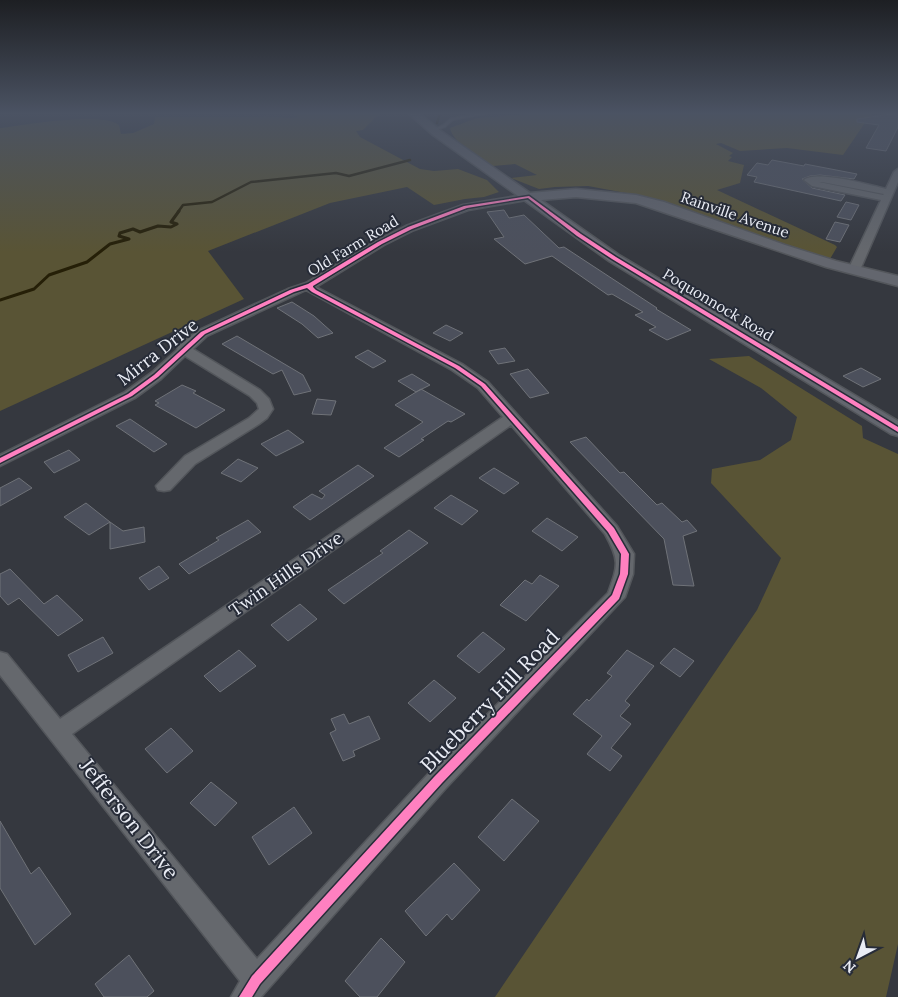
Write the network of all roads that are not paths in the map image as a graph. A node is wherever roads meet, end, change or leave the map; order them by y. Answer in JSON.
{"nodes":[{"id":1,"x":476,"y":160,"type":"edge"},
{"id":2,"x":898,"y":172,"type":"edge"},
{"id":3,"x":888,"y":195,"type":"junction"},
{"id":4,"x":529,"y":197,"type":"junction"},
{"id":5,"x":854,"y":270,"type":"junction"},
{"id":6,"x":898,"y":281,"type":"edge"},
{"id":7,"x":310,"y":286,"type":"junction"},
{"id":8,"x":183,"y":349,"type":"junction"},
{"id":9,"x":512,"y":417,"type":"junction"},
{"id":10,"x":898,"y":430,"type":"edge"},
{"id":11,"x":0,"y":461,"type":"edge"},
{"id":12,"x":164,"y":486,"type":"dead end"},
{"id":13,"x":0,"y":660,"type":"edge"},
{"id":14,"x":59,"y":731,"type":"junction"},
{"id":15,"x":251,"y":988,"type":"edge"}],
"edges":[{"from":1,"to":4,"type":"main road","name":"Poquonnock Road"},
{"from":2,"to":3,"type":"street"},
{"from":3,"to":3,"type":"street"},
{"from":3,"to":5,"type":"street"},
{"from":4,"to":5,"type":"main road","name":"Rainville Avenue"},
{"from":4,"to":7,"type":"street","name":"Old Farm Road"},
{"from":4,"to":10,"type":"main road","name":"Poquonnock Road"},
{"from":5,"to":6,"type":"main road","name":"Rainville Avenue"},
{"from":7,"to":8,"type":"street","name":"Mirra Drive"},
{"from":7,"to":9,"type":"street","name":"Old Farm Road"},
{"from":8,"to":11,"type":"street","name":"Mirra Drive"},
{"from":8,"to":12,"type":"street"},
{"from":9,"to":14,"type":"street","name":"Twin Hills Drive"},
{"from":9,"to":15,"type":"street","name":"Blueberry Hill Road"},
{"from":13,"to":14,"type":"street","name":"Jefferson Drive"},
{"from":14,"to":15,"type":"street","name":"Jefferson Drive"}]}
